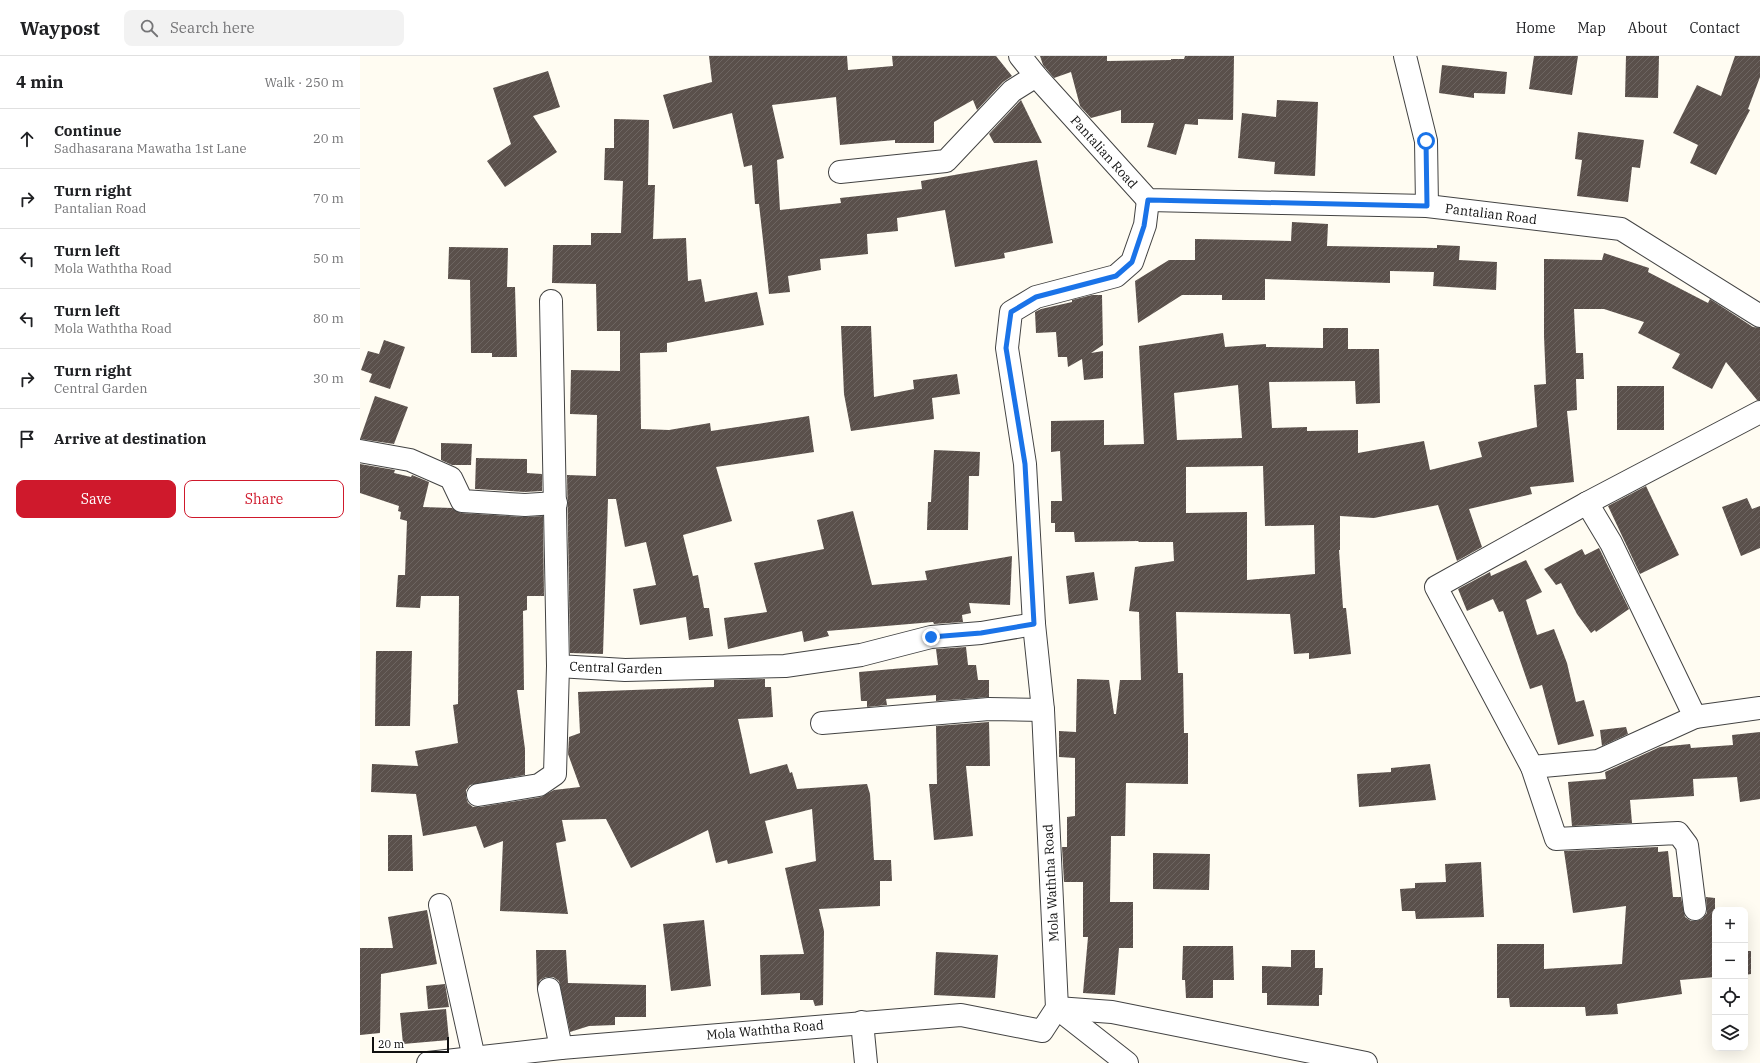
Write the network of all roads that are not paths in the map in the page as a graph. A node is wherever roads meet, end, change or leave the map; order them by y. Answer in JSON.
{"nodes":[{"id":1,"x":1020,"y":56,"type":"edge"},
{"id":2,"x":1405,"y":56,"type":"edge"},
{"id":3,"x":1036,"y":76,"type":"junction"},
{"id":4,"x":840,"y":172,"type":"dead end"},
{"id":5,"x":1148,"y":200,"type":"junction"},
{"id":6,"x":1427,"y":206,"type":"junction"},
{"id":7,"x":551,"y":301,"type":"dead end"},
{"id":8,"x":1760,"y":316,"type":"edge"},
{"id":9,"x":1760,"y":412,"type":"edge"},
{"id":10,"x":360,"y":451,"type":"edge"},
{"id":11,"x":556,"y":503,"type":"junction"},
{"id":12,"x":1586,"y":503,"type":"junction"},
{"id":13,"x":1034,"y":624,"type":"junction"},
{"id":14,"x":558,"y":666,"type":"junction"},
{"id":15,"x":1760,"y":708,"type":"edge"},
{"id":16,"x":1043,"y":710,"type":"junction"},
{"id":17,"x":1695,"y":717,"type":"junction"},
{"id":18,"x":822,"y":722,"type":"dead end"},
{"id":19,"x":1532,"y":767,"type":"junction"},
{"id":20,"x":478,"y":794,"type":"dead end"},
{"id":21,"x":440,"y":905,"type":"dead end"},
{"id":22,"x":1695,"y":909,"type":"dead end"},
{"id":23,"x":549,"y":989,"type":"dead end"},
{"id":24,"x":1057,"y":1008,"type":"junction"},
{"id":25,"x":862,"y":1022,"type":"junction"},
{"id":26,"x":561,"y":1048,"type":"junction"},
{"id":27,"x":474,"y":1058,"type":"junction"},
{"id":28,"x":528,"y":1058,"type":"edge"},
{"id":29,"x":1334,"y":1060,"type":"edge"},
{"id":30,"x":428,"y":1063,"type":"edge"},
{"id":31,"x":866,"y":1063,"type":"edge"},
{"id":32,"x":1127,"y":1063,"type":"edge"},
{"id":33,"x":1366,"y":1063,"type":"edge"}],
"edges":[{"from":1,"to":3,"type":"street","name":"Pantalian Road"},
{"from":2,"to":6,"type":"street"},
{"from":3,"to":4,"type":"street"},
{"from":3,"to":5,"type":"street","name":"Pantalian Road"},
{"from":5,"to":6,"type":"street","name":"Pantalian Road"},
{"from":5,"to":13,"type":"street","name":"Mola Waththa Road"},
{"from":6,"to":8,"type":"street","name":"Pantalian Road"},
{"from":7,"to":11,"type":"street","name":"Central Garden"},
{"from":9,"to":12,"type":"street"},
{"from":10,"to":11,"type":"street"},
{"from":11,"to":14,"type":"street","name":"Central Garden"},
{"from":12,"to":17,"type":"street"},
{"from":12,"to":19,"type":"street"},
{"from":13,"to":14,"type":"street","name":"Central Garden"},
{"from":13,"to":16,"type":"street","name":"Mola Waththa Road"},
{"from":14,"to":20,"type":"street"},
{"from":15,"to":17,"type":"street"},
{"from":16,"to":18,"type":"street"},
{"from":16,"to":24,"type":"street","name":"Mola Waththa Road"},
{"from":17,"to":19,"type":"street"},
{"from":19,"to":22,"type":"street"},
{"from":21,"to":27,"type":"street"},
{"from":23,"to":26,"type":"street"},
{"from":24,"to":25,"type":"street","name":"Mola Waththa Road"},
{"from":24,"to":29,"type":"street"},
{"from":24,"to":32,"type":"street"},
{"from":25,"to":26,"type":"street","name":"Mola Waththa Road"},
{"from":25,"to":31,"type":"street"},
{"from":26,"to":28,"type":"street","name":"Mola Waththa Road"},
{"from":27,"to":28,"type":"street","name":"Mola Waththa Road"},
{"from":27,"to":30,"type":"street","name":"Mola Waththa Road"},
{"from":29,"to":33,"type":"street"}]}
